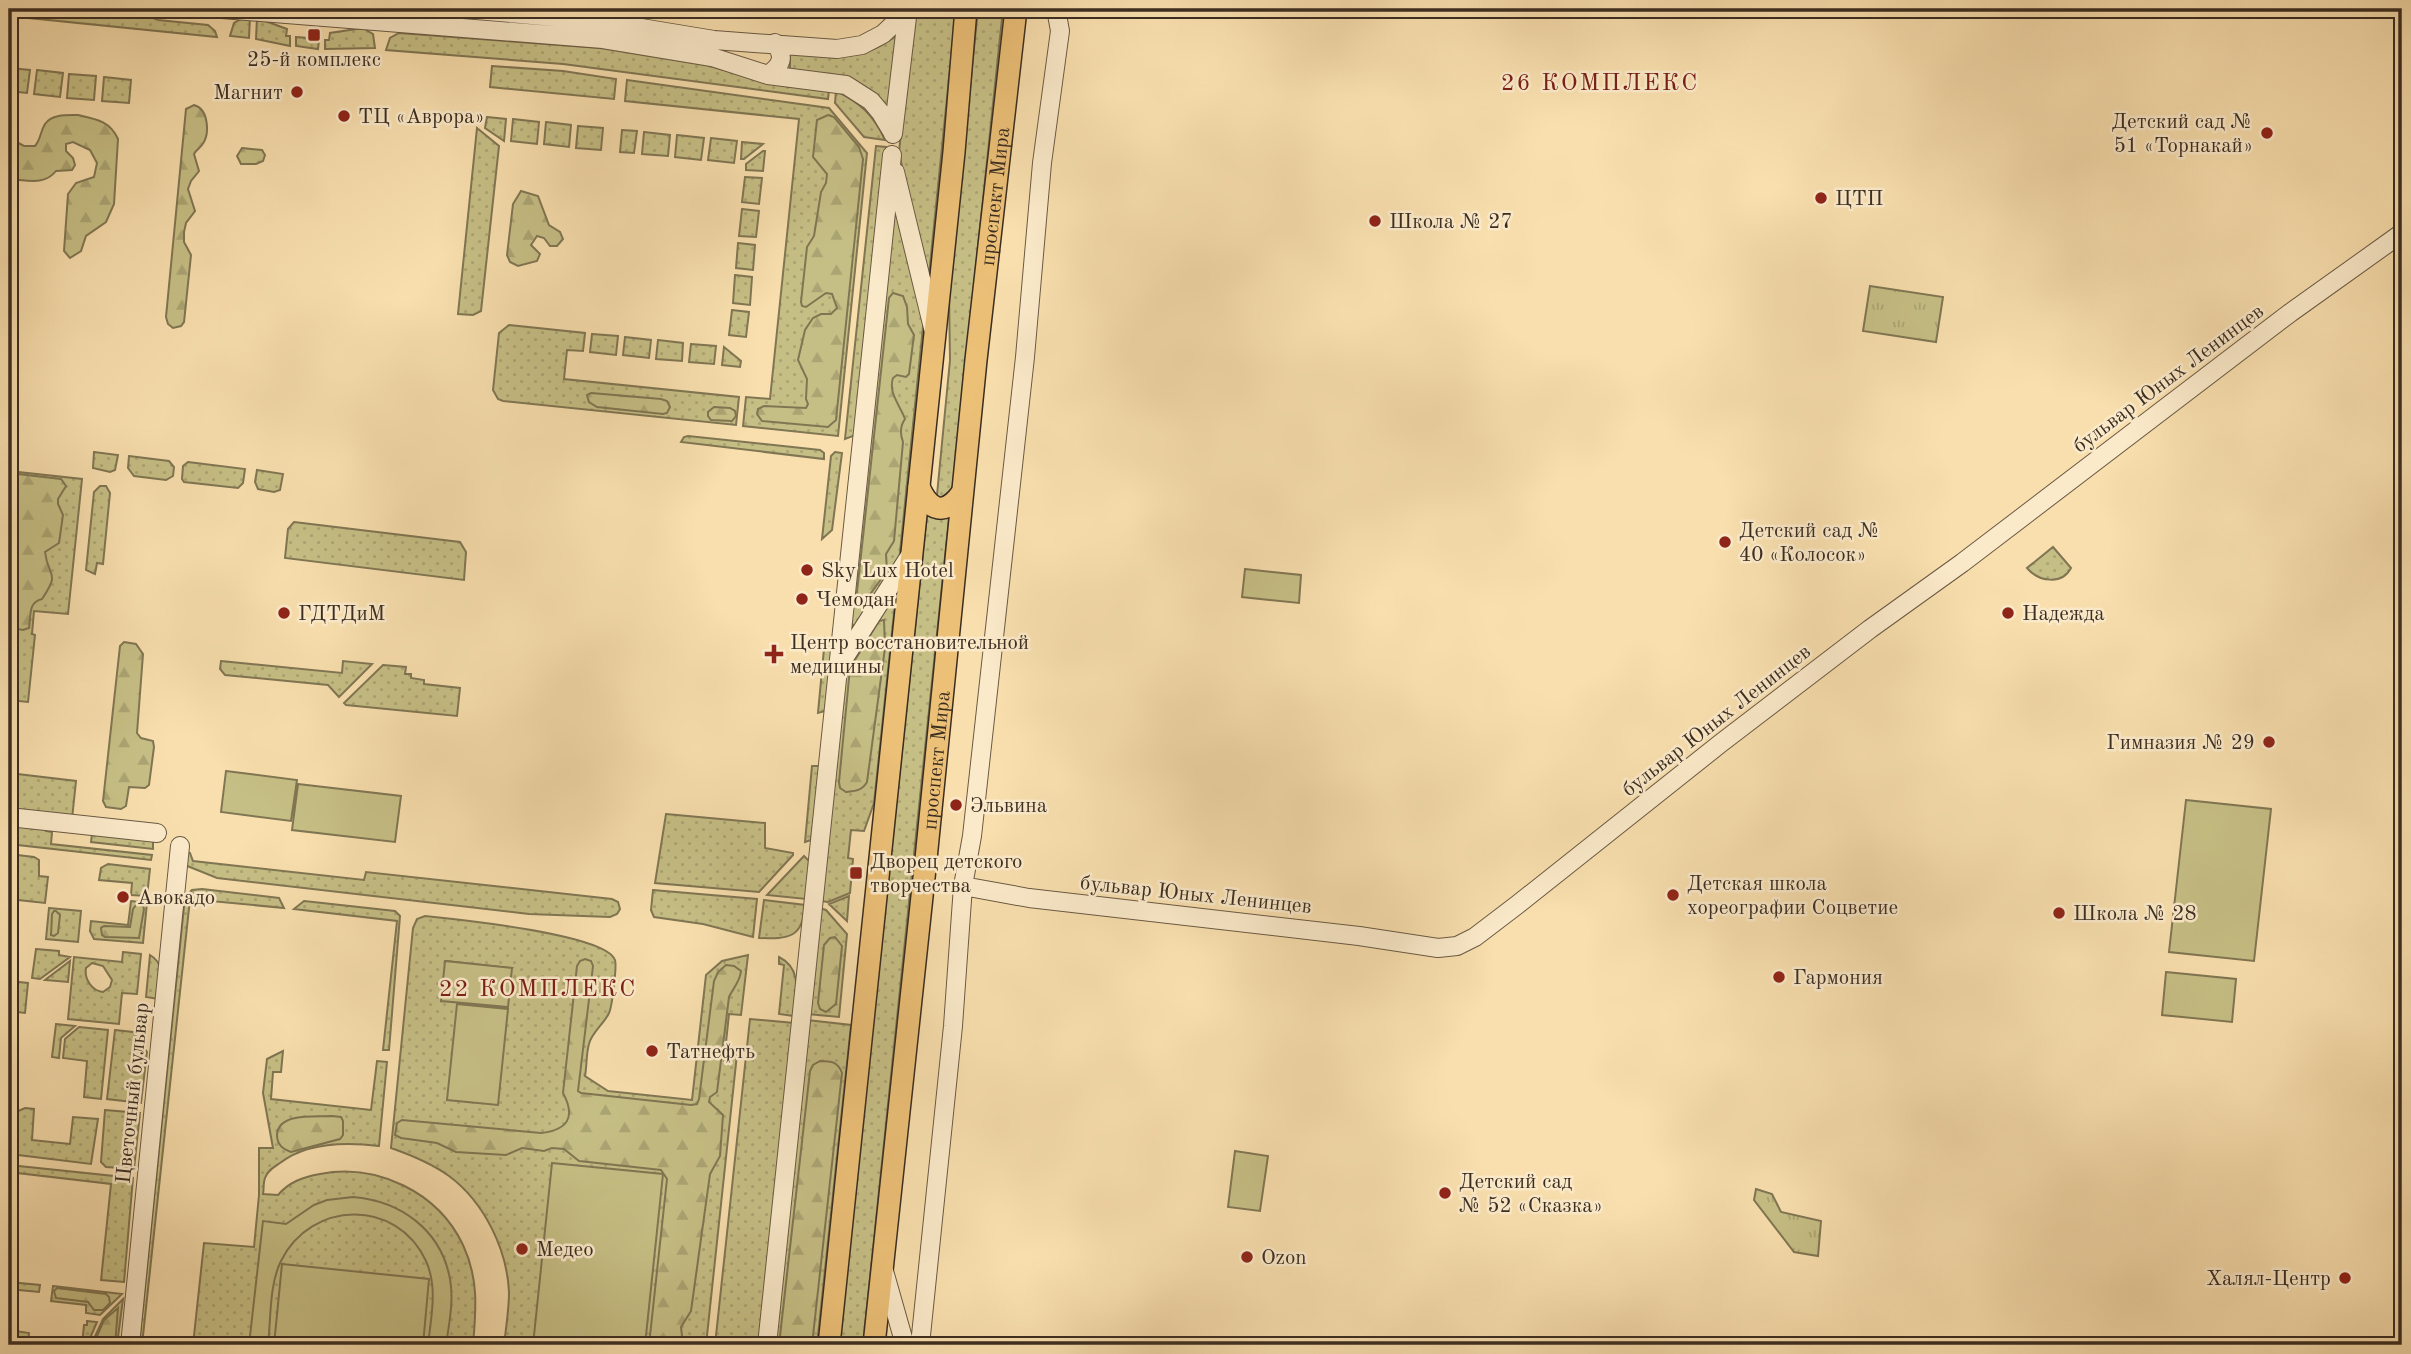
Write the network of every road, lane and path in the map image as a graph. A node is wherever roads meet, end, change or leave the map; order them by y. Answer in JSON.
{"nodes":[{"id":1,"x":222,"y":9,"type":"edge"},
{"id":2,"x":464,"y":9,"type":"edge"},
{"id":3,"x":906,"y":9,"type":"edge"},
{"id":4,"x":966,"y":9,"type":"edge"},
{"id":5,"x":1016,"y":9,"type":"edge"},
{"id":6,"x":1056,"y":9,"type":"edge"},
{"id":7,"x":775,"y":43,"type":"junction"},
{"id":8,"x":768,"y":75,"type":"junction"},
{"id":9,"x":893,"y":133,"type":"junction"},
{"id":10,"x":892,"y":155,"type":"junction"},
{"id":11,"x":2402,"y":233,"type":"edge"},
{"id":12,"x":935,"y":336,"type":"junction"},
{"id":13,"x":919,"y":487,"type":"junction"},
{"id":14,"x":962,"y":493,"type":"junction"},
{"id":15,"x":911,"y":554,"type":"junction"},
{"id":16,"x":837,"y":669,"type":"junction"},
{"id":17,"x":9,"y":817,"type":"edge"},
{"id":18,"x":157,"y":833,"type":"dead end"},
{"id":19,"x":180,"y":846,"type":"dead end"},
{"id":20,"x":963,"y":886,"type":"junction"},
{"id":21,"x":882,"y":1263,"type":"junction"},
{"id":22,"x":130,"y":1345,"type":"edge"},
{"id":23,"x":767,"y":1345,"type":"edge"},
{"id":24,"x":829,"y":1345,"type":"edge"},
{"id":25,"x":874,"y":1345,"type":"edge"},
{"id":26,"x":905,"y":1345,"type":"edge"},
{"id":27,"x":920,"y":1345,"type":"edge"}],
"edges":[{"from":1,"to":8,"type":"street"},
{"from":2,"to":7,"type":"street"},
{"from":3,"to":7,"type":"street"},
{"from":3,"to":9,"type":"street"},
{"from":4,"to":12,"type":"main road"},
{"from":5,"to":14,"type":"main road","name":"проспект Мира"},
{"from":6,"to":20,"type":"street"},
{"from":7,"to":8,"type":"street"},
{"from":8,"to":9,"type":"street"},
{"from":9,"to":10,"type":"street"},
{"from":10,"to":12,"type":"street"},
{"from":10,"to":16,"type":"street"},
{"from":11,"to":20,"type":"street","name":"бульвар Юных Ленинцев"},
{"from":12,"to":13,"type":"main road"},
{"from":13,"to":14,"type":"main road"},
{"from":13,"to":15,"type":"main road"},
{"from":14,"to":21,"type":"main road","name":"проспект Мира"},
{"from":15,"to":16,"type":"street"},
{"from":15,"to":24,"type":"main road"},
{"from":16,"to":23,"type":"street"},
{"from":17,"to":18,"type":"street"},
{"from":19,"to":22,"type":"street","name":"Цветочный бульвар"},
{"from":20,"to":27,"type":"street"},
{"from":21,"to":25,"type":"main road","name":"проспект Мира"},
{"from":21,"to":26,"type":"street"}]}
